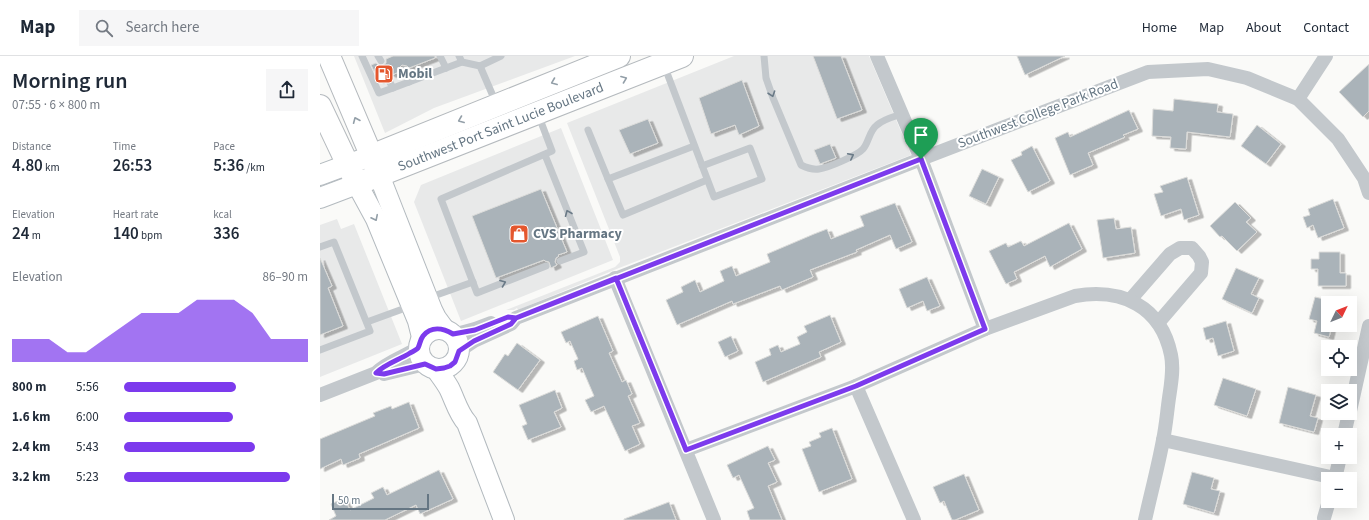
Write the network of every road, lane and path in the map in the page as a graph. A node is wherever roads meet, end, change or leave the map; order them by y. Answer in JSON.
{"nodes":[{"id":1,"x":328,"y":56,"type":"edge"},
{"id":2,"x":362,"y":56,"type":"edge"},
{"id":3,"x":440,"y":56,"type":"edge"},
{"id":4,"x":501,"y":56,"type":"edge"},
{"id":5,"x":764,"y":56,"type":"edge"},
{"id":6,"x":878,"y":56,"type":"edge"},
{"id":7,"x":1326,"y":56,"type":"edge"},
{"id":8,"x":610,"y":58,"type":"edge"},
{"id":9,"x":461,"y":59,"type":"edge"},
{"id":10,"x":489,"y":59,"type":"edge"},
{"id":11,"x":673,"y":60,"type":"edge"},
{"id":12,"x":480,"y":66,"type":"junction"},
{"id":13,"x":446,"y":68,"type":"junction"},
{"id":14,"x":404,"y":70,"type":"dead end"},
{"id":15,"x":387,"y":77,"type":"dead end"},
{"id":16,"x":409,"y":82,"type":"junction"},
{"id":17,"x":393,"y":88,"type":"junction"},
{"id":18,"x":1298,"y":99,"type":"junction"},
{"id":19,"x":497,"y":105,"type":"junction"},
{"id":20,"x":320,"y":106,"type":"edge"},
{"id":21,"x":538,"y":112,"type":"junction"},
{"id":22,"x":902,"y":114,"type":"junction"},
{"id":23,"x":588,"y":130,"type":"dead end"},
{"id":24,"x":694,"y":146,"type":"junction"},
{"id":25,"x":545,"y":155,"type":"junction"},
{"id":26,"x":921,"y":159,"type":"junction"},
{"id":27,"x":347,"y":165,"type":"junction"},
{"id":28,"x":375,"y":165,"type":"junction"},
{"id":29,"x":702,"y":166,"type":"junction"},
{"id":30,"x":320,"y":175,"type":"edge"},
{"id":31,"x":608,"y":179,"type":"junction"},
{"id":32,"x":707,"y":180,"type":"junction"},
{"id":33,"x":357,"y":184,"type":"junction"},
{"id":34,"x":1369,"y":193,"type":"edge"},
{"id":35,"x":320,"y":198,"type":"edge"},
{"id":36,"x":320,"y":247,"type":"edge"},
{"id":37,"x":560,"y":261,"type":"dead end"},
{"id":38,"x":546,"y":266,"type":"dead end"},
{"id":39,"x":616,"y":278,"type":"junction"},
{"id":40,"x":473,"y":282,"type":"junction"},
{"id":41,"x":1130,"y":300,"type":"junction"},
{"id":42,"x":420,"y":302,"type":"junction"},
{"id":43,"x":367,"y":322,"type":"junction"},
{"id":44,"x":1158,"y":323,"type":"junction"},
{"id":45,"x":1369,"y":326,"type":"edge"},
{"id":46,"x":985,"y":329,"type":"junction"},
{"id":47,"x":453,"y":344,"type":"junction"},
{"id":48,"x":320,"y":350,"type":"edge"},
{"id":49,"x":425,"y":354,"type":"junction"},
{"id":50,"x":1356,"y":384,"type":"edge"},
{"id":51,"x":856,"y":386,"type":"junction"},
{"id":52,"x":320,"y":395,"type":"edge"},
{"id":53,"x":467,"y":423,"type":"junction"},
{"id":54,"x":1163,"y":440,"type":"junction"},
{"id":55,"x":686,"y":450,"type":"junction"},
{"id":56,"x":1321,"y":476,"type":"edge"},
{"id":57,"x":1327,"y":508,"type":"edge"},
{"id":58,"x":1324,"y":518,"type":"dead end"},
{"id":59,"x":504,"y":520,"type":"edge"},
{"id":60,"x":714,"y":520,"type":"edge"},
{"id":61,"x":914,"y":520,"type":"edge"},
{"id":62,"x":1145,"y":520,"type":"edge"}],
"edges":[{"from":28,"to":1,"type":"main road","one_way":true},
{"from":2,"to":17,"type":"lane"},
{"from":3,"to":13,"type":"lane"},
{"from":4,"to":10,"type":"lane"},
{"from":5,"to":22,"type":"lane","one_way":true},
{"from":6,"to":22,"type":"street"},
{"from":7,"to":18,"type":"street"},
{"from":8,"to":19,"type":"main road","name":"Southwest Port Saint Lucie Boulevard","one_way":true},
{"from":9,"to":12,"type":"lane"},
{"from":9,"to":13,"type":"lane"},
{"from":10,"to":12,"type":"lane"},
{"from":21,"to":11,"type":"main road","name":"Southwest Port Saint Lucie Boulevard","one_way":true},
{"from":11,"to":24,"type":"lane"},
{"from":12,"to":19,"type":"lane"},
{"from":13,"to":16,"type":"lane"},
{"from":14,"to":16,"type":"lane"},
{"from":15,"to":17,"type":"lane"},
{"from":16,"to":17,"type":"lane"},
{"from":18,"to":26,"type":"street","name":"Southwest College Park Road"},
{"from":18,"to":34,"type":"street","name":"Southwest College Park Road"},
{"from":19,"to":28,"type":"main road","name":"Southwest Port Saint Lucie Boulevard","one_way":true},
{"from":20,"to":27,"type":"main road"},
{"from":21,"to":25,"type":"lane"},
{"from":21,"to":28,"type":"main road","name":"Southwest Port Saint Lucie Boulevard"},
{"from":22,"to":26,"type":"street"},
{"from":23,"to":31,"type":"lane"},
{"from":24,"to":29,"type":"lane"},
{"from":24,"to":31,"type":"lane"},
{"from":37,"to":25,"type":"lane","one_way":true},
{"from":25,"to":40,"type":"lane"},
{"from":26,"to":39,"type":"street","name":"Southwest College Park Road"},
{"from":26,"to":46,"type":"street"},
{"from":27,"to":28,"type":"street","name":"Southwest Port Saint Lucie Boulevard"},
{"from":27,"to":30,"type":"street","name":"Southwest Port Saint Lucie Boulevard"},
{"from":27,"to":33,"type":"main road"},
{"from":28,"to":33,"type":"main road","name":"Southwest Port Saint Lucie Boulevard"},
{"from":28,"to":42,"type":"street"},
{"from":29,"to":32,"type":"lane"},
{"from":29,"to":32,"type":"lane"},
{"from":31,"to":32,"type":"lane"},
{"from":33,"to":35,"type":"street","name":"Southwest Port Saint Lucie Boulevard"},
{"from":33,"to":42,"type":"street","one_way":true},
{"from":36,"to":43,"type":"lane"},
{"from":40,"to":38,"type":"lane","one_way":true},
{"from":39,"to":47,"type":"street","name":"Southwest College Park Road"},
{"from":39,"to":55,"type":"street"},
{"from":40,"to":42,"type":"lane"},
{"from":41,"to":44,"type":"street"},
{"from":41,"to":44,"type":"street"},
{"from":41,"to":46,"type":"street"},
{"from":42,"to":43,"type":"lane"},
{"from":42,"to":47,"type":"street"},
{"from":42,"to":49,"type":"street"},
{"from":43,"to":48,"type":"lane"},
{"from":44,"to":54,"type":"street"},
{"from":45,"to":50,"type":"street"},
{"from":46,"to":51,"type":"street"},
{"from":47,"to":49,"type":"street"},
{"from":47,"to":49,"type":"street"},
{"from":47,"to":53,"type":"street"},
{"from":49,"to":52,"type":"street"},
{"from":49,"to":53,"type":"street"},
{"from":51,"to":55,"type":"street"},
{"from":51,"to":61,"type":"street"},
{"from":53,"to":59,"type":"street"},
{"from":54,"to":56,"type":"street"},
{"from":54,"to":62,"type":"street"},
{"from":55,"to":60,"type":"street"},
{"from":57,"to":58,"type":"street"}]}
